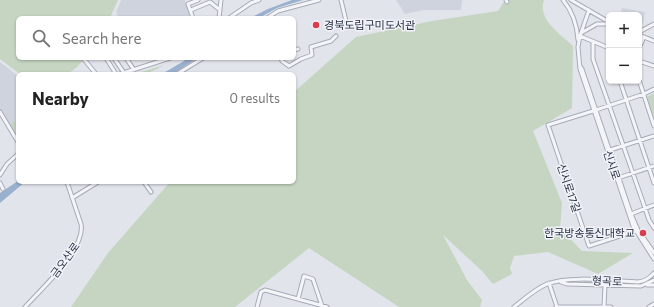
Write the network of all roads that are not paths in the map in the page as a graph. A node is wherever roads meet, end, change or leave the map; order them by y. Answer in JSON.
{"nodes":[{"id":1,"x":198,"y":0,"type":"edge"},
{"id":2,"x":221,"y":0,"type":"edge"},
{"id":3,"x":257,"y":0,"type":"edge"},
{"id":4,"x":318,"y":0,"type":"edge"},
{"id":5,"x":341,"y":0,"type":"edge"},
{"id":6,"x":563,"y":0,"type":"edge"},
{"id":7,"x":571,"y":0,"type":"edge"},
{"id":8,"x":191,"y":10,"type":"junction"},
{"id":9,"x":220,"y":10,"type":"junction"},
{"id":10,"x":589,"y":10,"type":"junction"},
{"id":11,"x":192,"y":16,"type":"edge"},
{"id":12,"x":219,"y":16,"type":"edge"},
{"id":13,"x":232,"y":16,"type":"edge"},
{"id":14,"x":270,"y":16,"type":"edge"},
{"id":15,"x":346,"y":21,"type":"dead end"},
{"id":16,"x":606,"y":21,"type":"edge"},
{"id":17,"x":606,"y":23,"type":"edge"},
{"id":18,"x":654,"y":24,"type":"edge"},
{"id":19,"x":642,"y":30,"type":"edge"},
{"id":20,"x":581,"y":34,"type":"junction"},
{"id":21,"x":336,"y":36,"type":"dead end"},
{"id":22,"x":644,"y":37,"type":"joint"},
{"id":23,"x":642,"y":41,"type":"edge"},
{"id":24,"x":654,"y":41,"type":"edge"},
{"id":25,"x":593,"y":42,"type":"junction"},
{"id":26,"x":578,"y":47,"type":"junction"},
{"id":27,"x":606,"y":47,"type":"edge"},
{"id":28,"x":85,"y":60,"type":"edge"},
{"id":29,"x":107,"y":60,"type":"edge"},
{"id":30,"x":115,"y":60,"type":"edge"},
{"id":31,"x":128,"y":60,"type":"edge"},
{"id":32,"x":163,"y":60,"type":"edge"},
{"id":33,"x":200,"y":60,"type":"edge"},
{"id":34,"x":282,"y":60,"type":"edge"},
{"id":35,"x":642,"y":62,"type":"edge"},
{"id":36,"x":654,"y":66,"type":"edge"},
{"id":37,"x":134,"y":70,"type":"junction"},
{"id":38,"x":94,"y":72,"type":"edge"},
{"id":39,"x":115,"y":72,"type":"edge"},
{"id":40,"x":123,"y":72,"type":"edge"},
{"id":41,"x":127,"y":72,"type":"edge"},
{"id":42,"x":180,"y":72,"type":"edge"},
{"id":43,"x":621,"y":84,"type":"edge"},
{"id":44,"x":640,"y":84,"type":"edge"},
{"id":45,"x":654,"y":89,"type":"edge"},
{"id":46,"x":644,"y":94,"type":"junction"},
{"id":47,"x":626,"y":100,"type":"junction"},
{"id":48,"x":609,"y":106,"type":"junction"},
{"id":49,"x":595,"y":111,"type":"junction"},
{"id":50,"x":0,"y":112,"type":"edge"},
{"id":51,"x":654,"y":126,"type":"edge"},
{"id":52,"x":654,"y":136,"type":"edge"},
{"id":53,"x":16,"y":139,"type":"edge"},
{"id":54,"x":640,"y":140,"type":"junction"},
{"id":55,"x":622,"y":146,"type":"junction"},
{"id":56,"x":610,"y":150,"type":"junction"},
{"id":57,"x":16,"y":156,"type":"edge"},
{"id":58,"x":654,"y":166,"type":"edge"},
{"id":59,"x":649,"y":168,"type":"junction"},
{"id":60,"x":632,"y":173,"type":"junction"},
{"id":61,"x":0,"y":175,"type":"edge"},
{"id":62,"x":618,"y":178,"type":"junction"},
{"id":63,"x":0,"y":183,"type":"edge"},
{"id":64,"x":654,"y":183,"type":"edge"},
{"id":65,"x":68,"y":184,"type":"edge"},
{"id":66,"x":95,"y":184,"type":"edge"},
{"id":67,"x":146,"y":184,"type":"edge"},
{"id":68,"x":4,"y":189,"type":"dead end"},
{"id":69,"x":152,"y":192,"type":"dead end"},
{"id":70,"x":72,"y":198,"type":"junction"},
{"id":71,"x":654,"y":205,"type":"edge"},
{"id":72,"x":645,"y":208,"type":"junction"},
{"id":73,"x":631,"y":214,"type":"junction"},
{"id":74,"x":654,"y":228,"type":"edge"},
{"id":75,"x":637,"y":231,"type":"junction"},
{"id":76,"x":649,"y":246,"type":"junction"},
{"id":77,"x":654,"y":249,"type":"edge"},
{"id":78,"x":654,"y":253,"type":"edge"},
{"id":79,"x":654,"y":259,"type":"edge"},
{"id":80,"x":654,"y":274,"type":"edge"},
{"id":81,"x":654,"y":280,"type":"edge"},
{"id":82,"x":559,"y":282,"type":"junction"},
{"id":83,"x":549,"y":284,"type":"junction"},
{"id":84,"x":605,"y":285,"type":"junction"},
{"id":85,"x":645,"y":285,"type":"junction"},
{"id":86,"x":654,"y":285,"type":"edge"},
{"id":87,"x":298,"y":299,"type":"junction"},
{"id":88,"x":308,"y":302,"type":"junction"},
{"id":89,"x":654,"y":304,"type":"edge"},
{"id":90,"x":322,"y":306,"type":"junction"},
{"id":91,"x":25,"y":307,"type":"edge"},
{"id":92,"x":257,"y":307,"type":"edge"},
{"id":93,"x":306,"y":307,"type":"edge"},
{"id":94,"x":327,"y":307,"type":"edge"},
{"id":95,"x":514,"y":307,"type":"edge"},
{"id":96,"x":557,"y":307,"type":"edge"},
{"id":97,"x":604,"y":307,"type":"edge"},
{"id":98,"x":611,"y":307,"type":"edge"},
{"id":99,"x":650,"y":307,"type":"edge"}],
"edges":[{"from":1,"to":8,"type":"street"},
{"from":2,"to":9,"type":"street"},
{"from":3,"to":13,"type":"street"},
{"from":4,"to":14,"type":"street"},
{"from":5,"to":15,"type":"street"},
{"from":6,"to":26,"type":"street"},
{"from":7,"to":10,"type":"street"},
{"from":8,"to":9,"type":"street"},
{"from":8,"to":11,"type":"street"},
{"from":9,"to":12,"type":"street"},
{"from":10,"to":16,"type":"street"},
{"from":10,"to":20,"type":"street","name":"신시로"},
{"from":17,"to":20,"type":"street"},
{"from":18,"to":19,"type":"street"},
{"from":20,"to":25,"type":"street"},
{"from":20,"to":26,"type":"street","name":"신시로"},
{"from":21,"to":34,"type":"street"},
{"from":22,"to":23,"type":"street"},
{"from":22,"to":24,"type":"street"},
{"from":25,"to":27,"type":"street"},
{"from":25,"to":48,"type":"street"},
{"from":26,"to":49,"type":"street","name":"신시로"},
{"from":28,"to":38,"type":"street"},
{"from":29,"to":39,"type":"street"},
{"from":30,"to":40,"type":"street"},
{"from":31,"to":37,"type":"street"},
{"from":32,"to":37,"type":"street"},
{"from":33,"to":42,"type":"street"},
{"from":35,"to":36,"type":"street"},
{"from":37,"to":41,"type":"street"},
{"from":43,"to":47,"type":"street"},
{"from":44,"to":46,"type":"street"},
{"from":45,"to":46,"type":"street"},
{"from":46,"to":47,"type":"street"},
{"from":46,"to":51,"type":"street"},
{"from":47,"to":48,"type":"street"},
{"from":47,"to":54,"type":"street"},
{"from":48,"to":49,"type":"street"},
{"from":48,"to":55,"type":"street"},
{"from":49,"to":56,"type":"street","name":"신시로"},
{"from":49,"to":62,"type":"street","name":"신시로"},
{"from":49,"to":75,"type":"street","name":"신시로17길"},
{"from":50,"to":53,"type":"street"},
{"from":52,"to":54,"type":"street"},
{"from":54,"to":55,"type":"street"},
{"from":54,"to":59,"type":"street"},
{"from":55,"to":56,"type":"street"},
{"from":55,"to":60,"type":"street"},
{"from":56,"to":62,"type":"street","name":"신시로"},
{"from":57,"to":61,"type":"street"},
{"from":58,"to":59,"type":"street"},
{"from":59,"to":60,"type":"street"},
{"from":59,"to":64,"type":"street"},
{"from":60,"to":62,"type":"street"},
{"from":60,"to":72,"type":"street"},
{"from":62,"to":73,"type":"street","name":"신시로"},
{"from":62,"to":75,"type":"street","name":"신시로"},
{"from":63,"to":68,"type":"street"},
{"from":65,"to":70,"type":"street","name":"금오산로"},
{"from":66,"to":70,"type":"street"},
{"from":67,"to":69,"type":"street"},
{"from":70,"to":91,"type":"street","name":"금오산로"},
{"from":71,"to":72,"type":"street"},
{"from":72,"to":73,"type":"street"},
{"from":72,"to":74,"type":"street"},
{"from":73,"to":75,"type":"street","name":"신시로"},
{"from":75,"to":76,"type":"street","name":"신시로"},
{"from":75,"to":79,"type":"street","name":"신시로"},
{"from":76,"to":77,"type":"street"},
{"from":76,"to":78,"type":"street","name":"신시로"},
{"from":80,"to":82,"type":"street","name":"형곡로"},
{"from":81,"to":85,"type":"street","name":"형곡로"},
{"from":82,"to":83,"type":"street","name":"형곡로"},
{"from":82,"to":84,"type":"street","name":"형곡로"},
{"from":83,"to":95,"type":"street","name":"형곡로"},
{"from":83,"to":96,"type":"street"},
{"from":84,"to":85,"type":"street","name":"형곡로"},
{"from":84,"to":97,"type":"street"},
{"from":85,"to":86,"type":"street"},
{"from":87,"to":88,"type":"street"},
{"from":87,"to":90,"type":"street"},
{"from":87,"to":92,"type":"street"},
{"from":88,"to":90,"type":"street"},
{"from":88,"to":93,"type":"street"},
{"from":89,"to":99,"type":"street"},
{"from":90,"to":94,"type":"street"},
{"from":96,"to":97,"type":"street"},
{"from":97,"to":98,"type":"street"}]}
